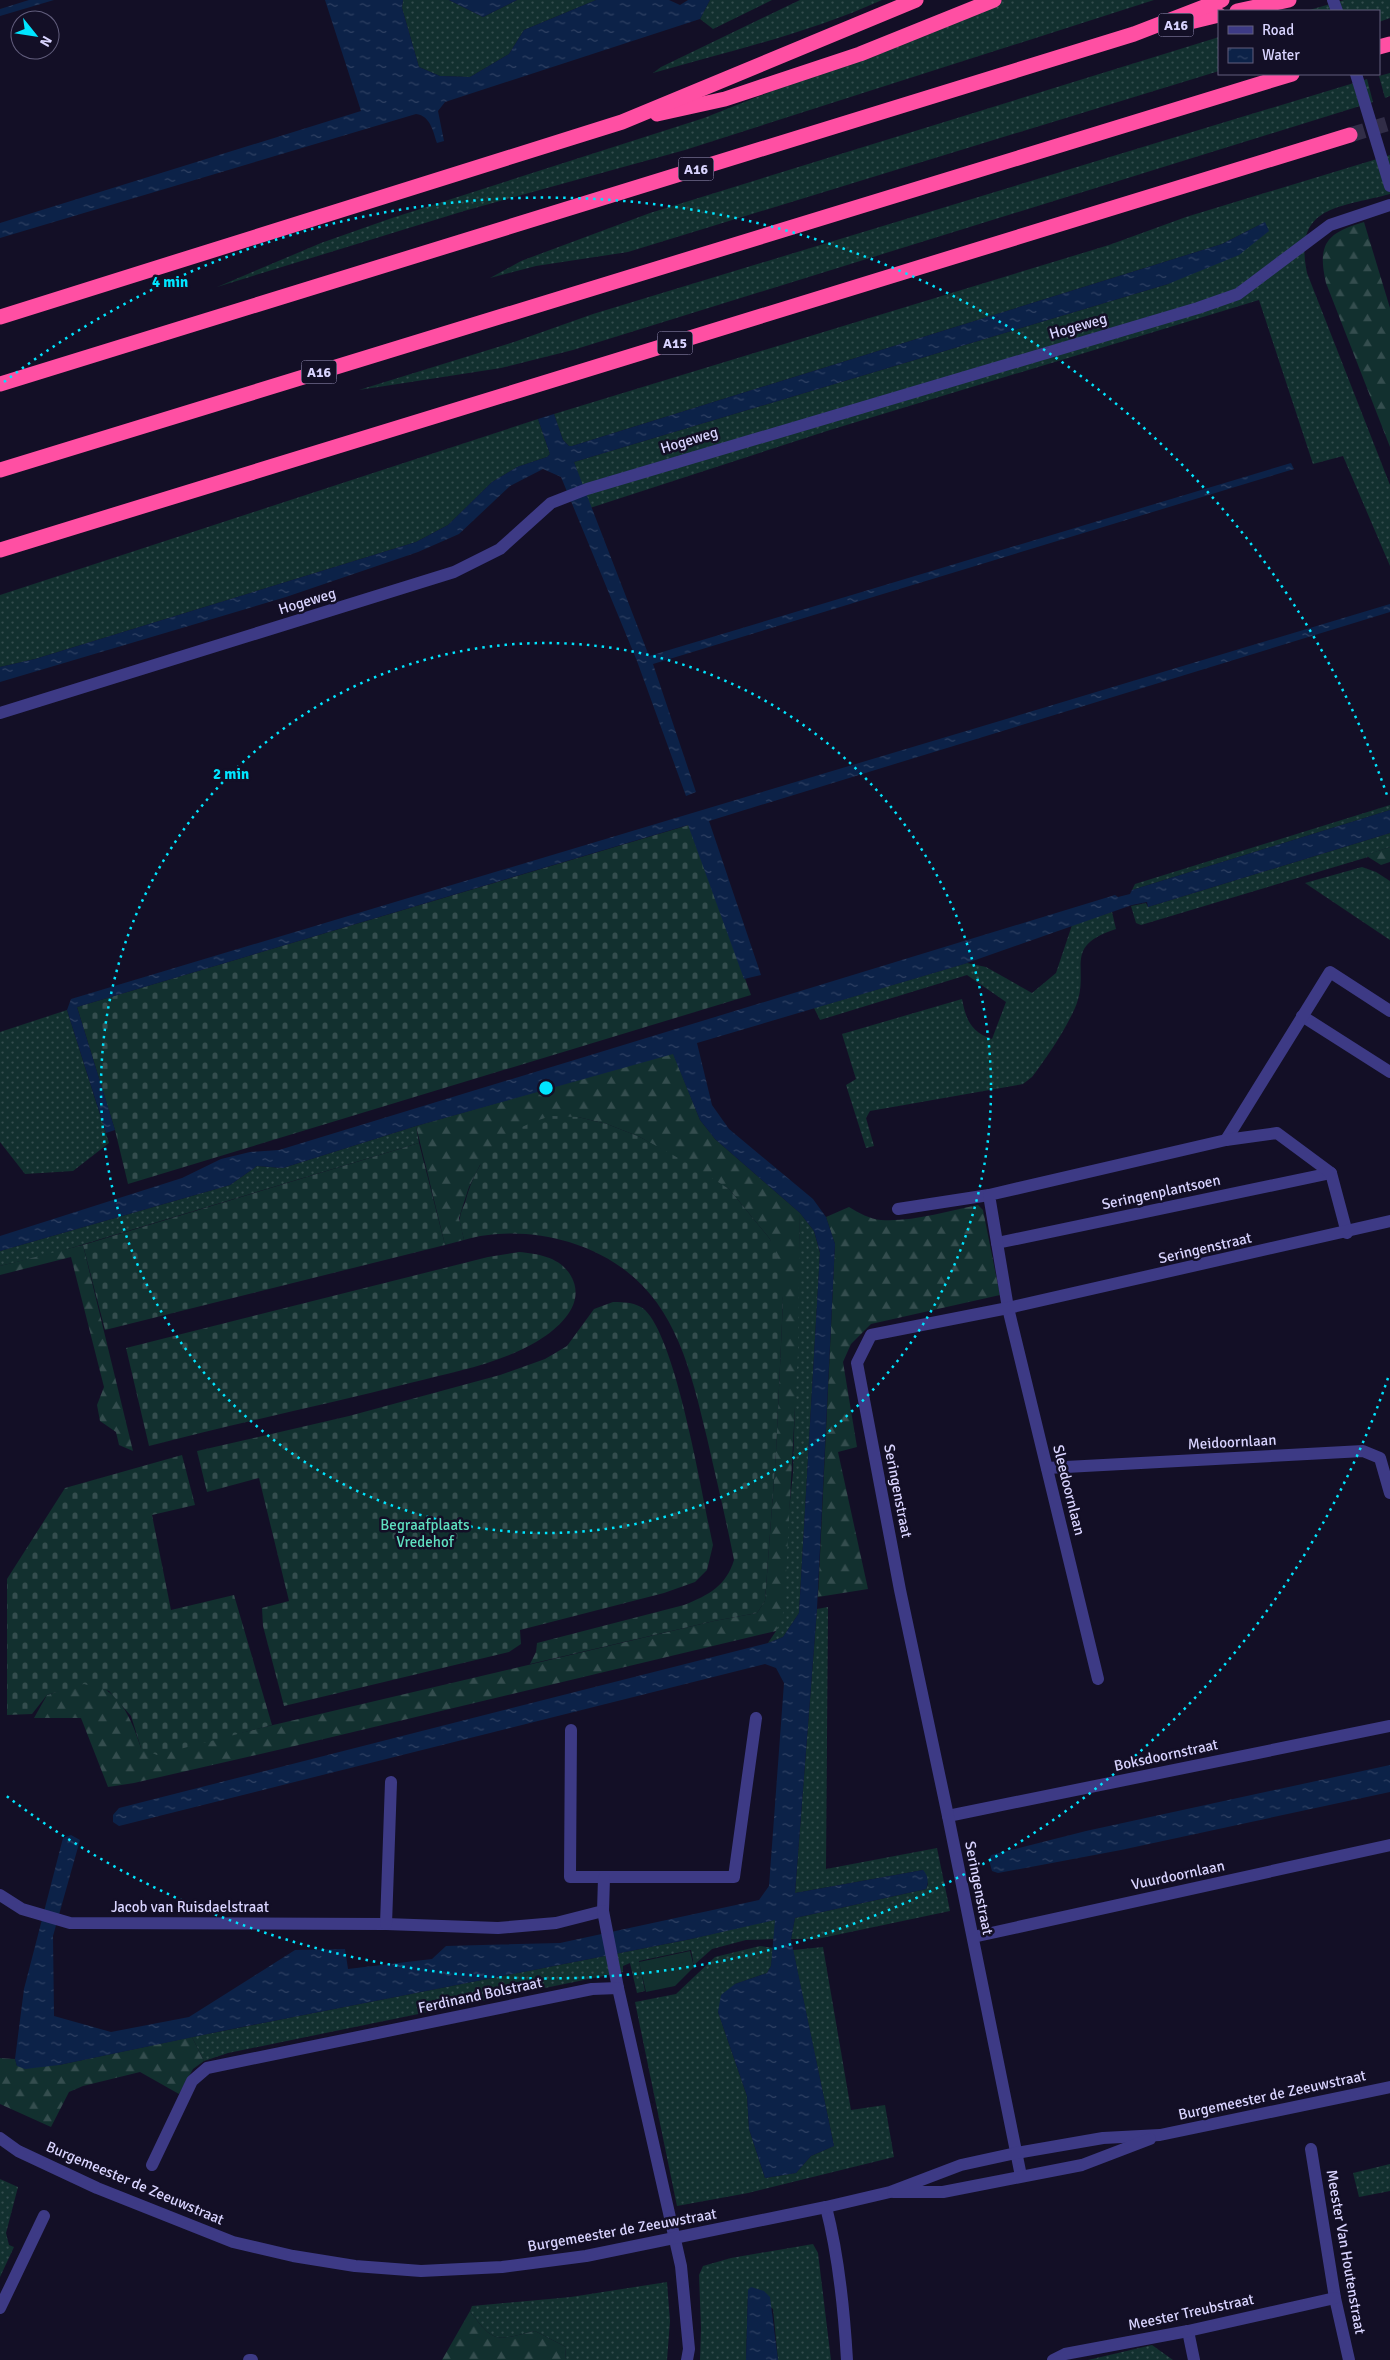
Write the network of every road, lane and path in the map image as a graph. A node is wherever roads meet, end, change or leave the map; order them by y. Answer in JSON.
{"nodes":[{"id":1,"x":916,"y":0,"type":"edge"},
{"id":2,"x":994,"y":0,"type":"edge"},
{"id":3,"x":1222,"y":0,"type":"edge"},
{"id":4,"x":1288,"y":0,"type":"edge"},
{"id":5,"x":1243,"y":10,"type":"edge"},
{"id":6,"x":1218,"y":15,"type":"edge"},
{"id":7,"x":1134,"y":34,"type":"junction"},
{"id":8,"x":1289,"y":75,"type":"edge"},
{"id":9,"x":1356,"y":75,"type":"edge"},
{"id":10,"x":622,"y":122,"type":"junction"},
{"id":11,"x":1350,"y":135,"type":"tunnel mouth"},
{"id":12,"x":1390,"y":186,"type":"edge"},
{"id":13,"x":1390,"y":205,"type":"edge"},
{"id":14,"x":0,"y":317,"type":"edge"},
{"id":15,"x":0,"y":384,"type":"edge"},
{"id":16,"x":0,"y":470,"type":"edge"},
{"id":17,"x":0,"y":550,"type":"edge"},
{"id":18,"x":0,"y":713,"type":"edge"},
{"id":19,"x":1390,"y":1011,"type":"edge"},
{"id":20,"x":1302,"y":1016,"type":"junction"},
{"id":21,"x":1390,"y":1072,"type":"edge"},
{"id":22,"x":1226,"y":1140,"type":"junction"},
{"id":23,"x":1330,"y":1173,"type":"junction"},
{"id":24,"x":989,"y":1195,"type":"junction"},
{"id":25,"x":898,"y":1209,"type":"dead end"},
{"id":26,"x":1390,"y":1221,"type":"edge"},
{"id":27,"x":1347,"y":1233,"type":"junction"},
{"id":28,"x":998,"y":1243,"type":"junction"},
{"id":29,"x":1008,"y":1308,"type":"junction"},
{"id":30,"x":1047,"y":1468,"type":"junction"},
{"id":31,"x":1390,"y":1493,"type":"edge"},
{"id":32,"x":1098,"y":1679,"type":"dead end"},
{"id":33,"x":756,"y":1718,"type":"dead end"},
{"id":34,"x":1390,"y":1726,"type":"edge"},
{"id":35,"x":571,"y":1730,"type":"dead end"},
{"id":36,"x":391,"y":1782,"type":"dead end"},
{"id":37,"x":948,"y":1816,"type":"junction"},
{"id":38,"x":1390,"y":1845,"type":"edge"},
{"id":39,"x":604,"y":1878,"type":"junction"},
{"id":40,"x":0,"y":1895,"type":"edge"},
{"id":41,"x":603,"y":1911,"type":"junction"},
{"id":42,"x":386,"y":1924,"type":"junction"},
{"id":43,"x":972,"y":1936,"type":"junction"},
{"id":44,"x":618,"y":1988,"type":"junction"},
{"id":45,"x":1390,"y":2087,"type":"edge"},
{"id":46,"x":1160,"y":2135,"type":"junction"},
{"id":47,"x":0,"y":2138,"type":"edge"},
{"id":48,"x":0,"y":2147,"type":"edge"},
{"id":49,"x":1312,"y":2149,"type":"dead end"},
{"id":50,"x":18,"y":2151,"type":"junction"},
{"id":51,"x":1016,"y":2154,"type":"junction"},
{"id":52,"x":152,"y":2165,"type":"dead end"},
{"id":53,"x":1021,"y":2176,"type":"junction"},
{"id":54,"x":890,"y":2192,"type":"junction"},
{"id":55,"x":826,"y":2207,"type":"junction"},
{"id":56,"x":44,"y":2216,"type":"dead end"},
{"id":57,"x":675,"y":2238,"type":"junction"},
{"id":58,"x":1335,"y":2298,"type":"junction"},
{"id":59,"x":0,"y":2308,"type":"edge"},
{"id":60,"x":1188,"y":2331,"type":"junction"},
{"id":61,"x":687,"y":2360,"type":"edge"},
{"id":62,"x":847,"y":2360,"type":"edge"},
{"id":63,"x":1053,"y":2360,"type":"edge"},
{"id":64,"x":1194,"y":2360,"type":"edge"},
{"id":65,"x":1349,"y":2360,"type":"edge"}],
"edges":[{"from":1,"to":10,"type":"highway"},
{"from":2,"to":10,"type":"highway"},
{"from":3,"to":7,"type":"highway"},
{"from":4,"to":5,"type":"highway"},
{"from":6,"to":7,"type":"highway","number":"A16"},
{"from":7,"to":15,"type":"highway","number":"A16"},
{"from":8,"to":16,"type":"highway","number":"A16"},
{"from":9,"to":12,"type":"street","bridge":true},
{"from":10,"to":14,"type":"highway"},
{"from":11,"to":17,"type":"highway","number":"A15"},
{"from":13,"to":18,"type":"street","name":"Hogeweg"},
{"from":19,"to":20,"type":"street"},
{"from":20,"to":21,"type":"street"},
{"from":20,"to":22,"type":"street"},
{"from":22,"to":23,"type":"street"},
{"from":22,"to":24,"type":"street"},
{"from":23,"to":27,"type":"street"},
{"from":23,"to":28,"type":"street","name":"Seringenplantsoen"},
{"from":24,"to":25,"type":"street"},
{"from":24,"to":28,"type":"street"},
{"from":26,"to":27,"type":"street","name":"Seringenstraat"},
{"from":27,"to":29,"type":"street","name":"Seringenstraat"},
{"from":28,"to":29,"type":"street"},
{"from":29,"to":30,"type":"street","name":"Sleedoornlaan"},
{"from":29,"to":37,"type":"street","name":"Seringenstraat"},
{"from":30,"to":31,"type":"street","name":"Meidoornlaan"},
{"from":30,"to":32,"type":"street","name":"Sleedoornlaan"},
{"from":33,"to":39,"type":"street"},
{"from":34,"to":37,"type":"street","name":"Boksdoornstraat"},
{"from":35,"to":39,"type":"street"},
{"from":36,"to":42,"type":"street"},
{"from":37,"to":43,"type":"street","name":"Seringenstraat"},
{"from":38,"to":43,"type":"street","name":"Vuurdoornlaan"},
{"from":39,"to":41,"type":"street"},
{"from":40,"to":42,"type":"street","name":"Jacob van Ruisdaelstraat"},
{"from":41,"to":42,"type":"street","name":"Jacob van Ruisdaelstraat"},
{"from":41,"to":44,"type":"street"},
{"from":43,"to":51,"type":"street","name":"Seringenstraat"},
{"from":44,"to":52,"type":"street","name":"Ferdinand Bolstraat"},
{"from":44,"to":57,"type":"street"},
{"from":45,"to":46,"type":"street","name":"Burgemeester de Zeeuwstraat"},
{"from":46,"to":51,"type":"street","name":"Burgemeester de Zeeuwstraat"},
{"from":46,"to":53,"type":"street","name":"Burgemeester de Zeeuwstraat"},
{"from":47,"to":50,"type":"street","name":"Burgemeester de Zeeuwstraat"},
{"from":48,"to":50,"type":"street","name":"Burgemeester de Zeeuwstraat"},
{"from":49,"to":58,"type":"street","name":"Meester Van Houtenstraat"},
{"from":50,"to":57,"type":"street","name":"Burgemeester de Zeeuwstraat"},
{"from":51,"to":53,"type":"street","name":"Seringenstraat"},
{"from":51,"to":54,"type":"street","name":"Burgemeester de Zeeuwstraat"},
{"from":53,"to":54,"type":"street","name":"Burgemeester de Zeeuwstraat"},
{"from":54,"to":55,"type":"street","name":"Burgemeester de Zeeuwstraat"},
{"from":55,"to":57,"type":"street","name":"Burgemeester de Zeeuwstraat"},
{"from":55,"to":62,"type":"street"},
{"from":56,"to":59,"type":"street"},
{"from":57,"to":61,"type":"street"},
{"from":58,"to":60,"type":"street","name":"Meester Treubstraat"},
{"from":58,"to":65,"type":"street","name":"Meester Van Houtenstraat"},
{"from":60,"to":63,"type":"street","name":"Meester Treubstraat"},
{"from":60,"to":64,"type":"street"}]}
